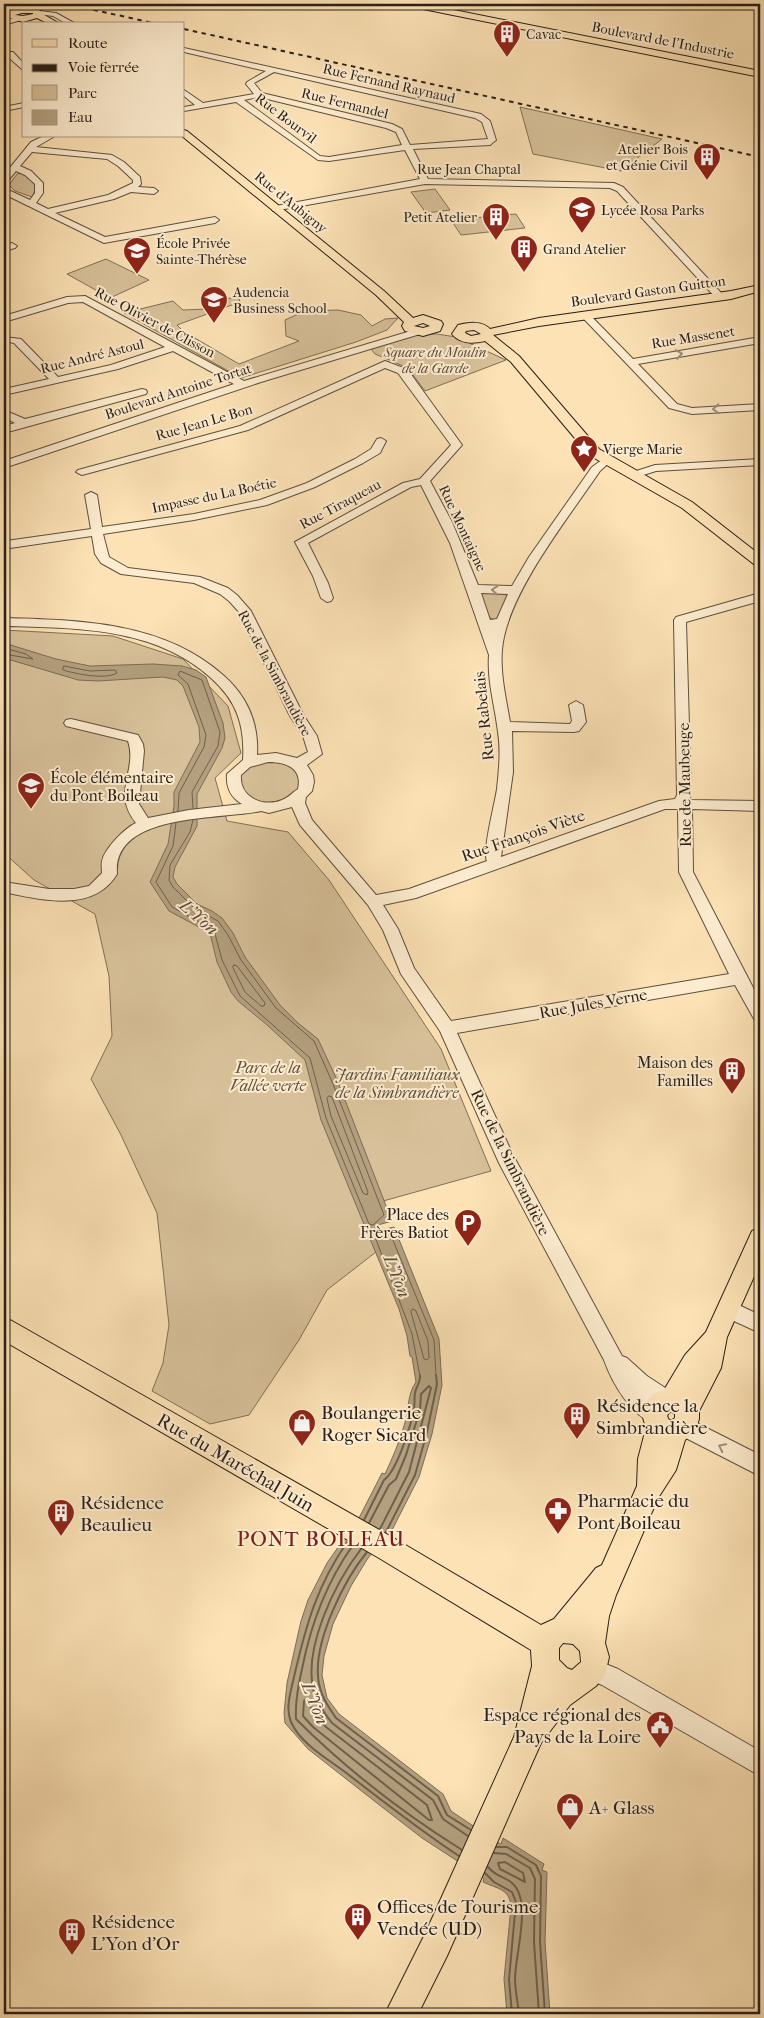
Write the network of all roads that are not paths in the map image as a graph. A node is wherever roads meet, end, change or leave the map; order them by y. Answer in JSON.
{"nodes":[{"id":1,"x":413,"y":4,"type":"edge"},
{"id":2,"x":21,"y":14,"type":"edge"},
{"id":3,"x":44,"y":22,"type":"edge"},
{"id":4,"x":49,"y":22,"type":"edge"},
{"id":5,"x":69,"y":22,"type":"edge"},
{"id":6,"x":185,"y":50,"type":"edge"},
{"id":7,"x":10,"y":54,"type":"dead end"},
{"id":8,"x":22,"y":67,"type":"edge"},
{"id":9,"x":275,"y":69,"type":"junction"},
{"id":10,"x":760,"y":74,"type":"edge"},
{"id":11,"x":185,"y":93,"type":"edge"},
{"id":12,"x":259,"y":95,"type":"junction"},
{"id":13,"x":237,"y":99,"type":"junction"},
{"id":14,"x":22,"y":105,"type":"edge"},
{"id":15,"x":202,"y":106,"type":"junction"},
{"id":16,"x":4,"y":109,"type":"edge"},
{"id":17,"x":185,"y":109,"type":"edge"},
{"id":18,"x":185,"y":134,"type":"edge"},
{"id":19,"x":45,"y":138,"type":"edge"},
{"id":20,"x":105,"y":147,"type":"dead end"},
{"id":21,"x":408,"y":147,"type":"junction"},
{"id":22,"x":31,"y":149,"type":"junction"},
{"id":23,"x":98,"y":155,"type":"junction"},
{"id":24,"x":16,"y":167,"type":"junction"},
{"id":25,"x":4,"y":180,"type":"edge"},
{"id":26,"x":425,"y":181,"type":"junction"},
{"id":27,"x":130,"y":189,"type":"junction"},
{"id":28,"x":154,"y":190,"type":"dead end"},
{"id":29,"x":4,"y":191,"type":"edge"},
{"id":30,"x":31,"y":205,"type":"junction"},
{"id":31,"x":276,"y":208,"type":"junction"},
{"id":32,"x":46,"y":212,"type":"junction"},
{"id":33,"x":215,"y":220,"type":"dead end"},
{"id":34,"x":758,"y":291,"type":"edge"},
{"id":35,"x":380,"y":293,"type":"junction"},
{"id":36,"x":719,"y":296,"type":"junction"},
{"id":37,"x":586,"y":316,"type":"junction"},
{"id":38,"x":4,"y":319,"type":"edge"},
{"id":39,"x":433,"y":325,"type":"junction"},
{"id":40,"x":412,"y":326,"type":"junction"},
{"id":41,"x":484,"y":332,"type":"junction"},
{"id":42,"x":463,"y":334,"type":"junction"},
{"id":43,"x":8,"y":339,"type":"dead end"},
{"id":44,"x":760,"y":340,"type":"edge"},
{"id":45,"x":172,"y":348,"type":"junction"},
{"id":46,"x":360,"y":348,"type":"junction"},
{"id":47,"x":346,"y":352,"type":"junction"},
{"id":48,"x":631,"y":362,"type":"junction"},
{"id":49,"x":386,"y":364,"type":"junction"},
{"id":50,"x":521,"y":367,"type":"junction"},
{"id":51,"x":56,"y":380,"type":"junction"},
{"id":52,"x":243,"y":385,"type":"junction"},
{"id":53,"x":4,"y":391,"type":"edge"},
{"id":54,"x":142,"y":392,"type":"dead end"},
{"id":55,"x":673,"y":406,"type":"joint"},
{"id":56,"x":760,"y":407,"type":"edge"},
{"id":57,"x":4,"y":413,"type":"edge"},
{"id":58,"x":24,"y":423,"type":"junction"},
{"id":59,"x":4,"y":430,"type":"edge"},
{"id":60,"x":381,"y":441,"type":"dead end"},
{"id":61,"x":606,"y":460,"type":"junction"},
{"id":62,"x":760,"y":462,"type":"edge"},
{"id":63,"x":4,"y":465,"type":"edge"},
{"id":64,"x":618,"y":468,"type":"junction"},
{"id":65,"x":82,"y":472,"type":"dead end"},
{"id":66,"x":593,"y":475,"type":"junction"},
{"id":67,"x":634,"y":475,"type":"junction"},
{"id":68,"x":424,"y":482,"type":"junction"},
{"id":69,"x":91,"y":494,"type":"dead end"},
{"id":70,"x":97,"y":531,"type":"junction"},
{"id":71,"x":6,"y":545,"type":"edge"},
{"id":72,"x":760,"y":562,"type":"edge"},
{"id":73,"x":474,"y":589,"type":"junction"},
{"id":74,"x":516,"y":590,"type":"junction"},
{"id":75,"x":760,"y":597,"type":"edge"},
{"id":76,"x":327,"y":598,"type":"dead end"},
{"id":77,"x":4,"y":622,"type":"edge"},
{"id":78,"x":485,"y":622,"type":"junction"},
{"id":79,"x":502,"y":623,"type":"junction"},
{"id":80,"x":494,"y":654,"type":"junction"},
{"id":81,"x":576,"y":705,"type":"dead end"},
{"id":82,"x":71,"y":723,"type":"dead end"},
{"id":83,"x":505,"y":726,"type":"junction"},
{"id":84,"x":251,"y":732,"type":"junction"},
{"id":85,"x":278,"y":757,"type":"junction"},
{"id":86,"x":250,"y":761,"type":"junction"},
{"id":87,"x":298,"y":764,"type":"junction"},
{"id":88,"x":232,"y":788,"type":"junction"},
{"id":89,"x":299,"y":797,"type":"junction"},
{"id":90,"x":684,"y":804,"type":"junction"},
{"id":91,"x":760,"y":806,"type":"edge"},
{"id":92,"x":265,"y":807,"type":"junction"},
{"id":93,"x":209,"y":812,"type":"junction"},
{"id":94,"x":305,"y":822,"type":"junction"},
{"id":95,"x":145,"y":824,"type":"junction"},
{"id":96,"x":497,"y":863,"type":"junction"},
{"id":97,"x":4,"y":888,"type":"edge"},
{"id":98,"x":373,"y":901,"type":"junction"},
{"id":99,"x":739,"y":978,"type":"junction"},
{"id":100,"x":760,"y":1015,"type":"edge"},
{"id":101,"x":447,"y":1028,"type":"junction"},
{"id":102,"x":760,"y":1238,"type":"edge"},
{"id":103,"x":728,"y":1309,"type":"junction"},
{"id":104,"x":760,"y":1324,"type":"edge"},
{"id":105,"x":4,"y":1329,"type":"edge"},
{"id":106,"x":671,"y":1416,"type":"junction"},
{"id":107,"x":760,"y":1466,"type":"edge"},
{"id":108,"x":621,"y":1549,"type":"junction"},
{"id":109,"x":591,"y":1644,"type":"junction"},
{"id":110,"x":551,"y":1646,"type":"junction"},
{"id":111,"x":584,"y":1677,"type":"junction"},
{"id":112,"x":528,"y":1739,"type":"junction"},
{"id":113,"x":760,"y":1764,"type":"edge"},
{"id":114,"x":401,"y":2014,"type":"edge"}],
"edges":[{"from":1,"to":10,"type":"main road","name":"Boulevard de l'Industrie"},
{"from":2,"to":3,"type":"main road"},
{"from":2,"to":4,"type":"main road"},
{"from":2,"to":5,"type":"street"},
{"from":6,"to":9,"type":"street","name":"Rue Fernand Raynaud"},
{"from":7,"to":8,"type":"street"},
{"from":9,"to":12,"type":"street"},
{"from":9,"to":21,"type":"street","name":"Rue Fernand Raynaud"},
{"from":11,"to":15,"type":"street"},
{"from":12,"to":13,"type":"street"},
{"from":12,"to":21,"type":"street","name":"Rue Fernandel"},
{"from":13,"to":15,"type":"street"},
{"from":13,"to":21,"type":"street","name":"Rue Bourvil"},
{"from":14,"to":16,"type":"street"},
{"from":15,"to":17,"type":"street"},
{"from":18,"to":31,"type":"main road","name":"Rue d'Aubigny"},
{"from":19,"to":22,"type":"street"},
{"from":20,"to":23,"type":"street"},
{"from":21,"to":26,"type":"street","name":"Rue Fernandel"},
{"from":22,"to":23,"type":"street"},
{"from":22,"to":24,"type":"street"},
{"from":23,"to":27,"type":"street"},
{"from":24,"to":25,"type":"street"},
{"from":24,"to":30,"type":"street"},
{"from":26,"to":31,"type":"street","name":"Rue Jean Chaptal"},
{"from":26,"to":36,"type":"street","name":"Rue Jean Chaptal"},
{"from":27,"to":28,"type":"street"},
{"from":27,"to":32,"type":"street"},
{"from":29,"to":30,"type":"street"},
{"from":30,"to":32,"type":"street"},
{"from":31,"to":35,"type":"main road","name":"Rue d'Aubigny"},
{"from":32,"to":33,"type":"street"},
{"from":34,"to":36,"type":"main road","name":"Boulevard Gaston Guitton"},
{"from":35,"to":39,"type":"main road","name":"Rue d'Aubigny"},
{"from":35,"to":40,"type":"main road","name":"Rue d'Aubigny"},
{"from":36,"to":37,"type":"main road","name":"Boulevard Gaston Guitton"},
{"from":37,"to":41,"type":"main road","name":"Boulevard Gaston Guitton"},
{"from":37,"to":48,"type":"street"},
{"from":38,"to":45,"type":"street","name":"Rue Olivier de Clisson"},
{"from":39,"to":40,"type":"main road"},
{"from":39,"to":42,"type":"main road"},
{"from":40,"to":46,"type":"street","name":"Boulevard Antoine Tortat"},
{"from":41,"to":42,"type":"main road","name":"Boulevard Gaston Guitton"},
{"from":41,"to":50,"type":"main road"},
{"from":42,"to":50,"type":"main road"},
{"from":43,"to":51,"type":"street"},
{"from":48,"to":44,"type":"street","name":"Rue Massenet","one_way":true},
{"from":45,"to":51,"type":"street","name":"Rue André Astoul"},
{"from":45,"to":52,"type":"street","name":"Rue Olivier de Clisson"},
{"from":46,"to":47,"type":"street","name":"Boulevard Antoine Tortat"},
{"from":46,"to":49,"type":"street","name":"Rue Montaigne"},
{"from":47,"to":49,"type":"street","name":"Rue Montaigne"},
{"from":47,"to":52,"type":"street","name":"Boulevard Antoine Tortat"},
{"from":48,"to":55,"type":"street"},
{"from":49,"to":65,"type":"street","name":"Rue Jean Le Bon"},
{"from":49,"to":68,"type":"street","name":"Rue Montaigne"},
{"from":50,"to":61,"type":"main road"},
{"from":51,"to":53,"type":"street","name":"Rue André Astoul"},
{"from":52,"to":63,"type":"street","name":"Boulevard Antoine Tortat"},
{"from":54,"to":58,"type":"street"},
{"from":56,"to":55,"type":"street","one_way":true},
{"from":57,"to":58,"type":"street"},
{"from":58,"to":59,"type":"street"},
{"from":60,"to":70,"type":"street","name":"Impasse du La Boétie"},
{"from":61,"to":64,"type":"main road"},
{"from":61,"to":66,"type":"street","name":"Rue Rabelais"},
{"from":62,"to":67,"type":"street"},
{"from":64,"to":66,"type":"street"},
{"from":64,"to":67,"type":"main road"},
{"from":66,"to":74,"type":"street","name":"Rue Rabelais"},
{"from":67,"to":72,"type":"main road"},
{"from":68,"to":73,"type":"street","name":"Rue Montaigne"},
{"from":68,"to":76,"type":"street","name":"Rue Tiraqueau"},
{"from":69,"to":70,"type":"street","name":"Rue de la Simbrandière"},
{"from":70,"to":71,"type":"street","name":"Impasse du La Boétie"},
{"from":70,"to":87,"type":"street","name":"Rue de la Simbrandière"},
{"from":74,"to":73,"type":"street","one_way":true},
{"from":73,"to":78,"type":"street","name":"Rue Montaigne"},
{"from":74,"to":79,"type":"street","name":"Rue Rabelais"},
{"from":75,"to":90,"type":"street","name":"Rue de Maubeuge"},
{"from":77,"to":84,"type":"street"},
{"from":78,"to":79,"type":"street"},
{"from":78,"to":80,"type":"street","name":"Rue Montaigne"},
{"from":79,"to":80,"type":"street","name":"Rue Rabelais"},
{"from":80,"to":83,"type":"street","name":"Rue Rabelais"},
{"from":81,"to":83,"type":"street"},
{"from":82,"to":95,"type":"street"},
{"from":83,"to":96,"type":"street","name":"Rue Rabelais"},
{"from":84,"to":85,"type":"street"},
{"from":84,"to":86,"type":"street"},
{"from":85,"to":86,"type":"street"},
{"from":85,"to":87,"type":"street"},
{"from":86,"to":88,"type":"street"},
{"from":87,"to":89,"type":"street"},
{"from":88,"to":92,"type":"street"},
{"from":88,"to":93,"type":"street"},
{"from":89,"to":92,"type":"street"},
{"from":89,"to":94,"type":"street","name":"Rue de la Simbrandière"},
{"from":90,"to":91,"type":"street","name":"Rue François Viète"},
{"from":90,"to":96,"type":"street","name":"Rue François Viète"},
{"from":90,"to":99,"type":"street","name":"Rue de Maubeuge"},
{"from":92,"to":93,"type":"street"},
{"from":92,"to":94,"type":"street","name":"Rue de la Simbrandière"},
{"from":93,"to":95,"type":"street"},
{"from":94,"to":98,"type":"street","name":"Rue de la Simbrandière"},
{"from":95,"to":97,"type":"street"},
{"from":96,"to":98,"type":"street","name":"Rue François Viète"},
{"from":98,"to":101,"type":"street","name":"Rue de la Simbrandière"},
{"from":99,"to":100,"type":"street","name":"Rue de Maubeuge"},
{"from":99,"to":101,"type":"street","name":"Rue Jules Verne"},
{"from":101,"to":106,"type":"street","name":"Rue de la Simbrandière"},
{"from":102,"to":103,"type":"main road"},
{"from":103,"to":104,"type":"street"},
{"from":103,"to":106,"type":"main road"},
{"from":105,"to":110,"type":"main road","name":"Rue du Maréchal Juin"},
{"from":107,"to":106,"type":"street","one_way":true},
{"from":106,"to":108,"type":"main road"},
{"from":108,"to":109,"type":"main road"},
{"from":108,"to":110,"type":"main road"},
{"from":109,"to":110,"type":"main road"},
{"from":109,"to":111,"type":"main road"},
{"from":110,"to":111,"type":"main road"},
{"from":110,"to":112,"type":"main road"},
{"from":111,"to":112,"type":"main road"},
{"from":111,"to":113,"type":"street"},
{"from":112,"to":114,"type":"main road"}]}
